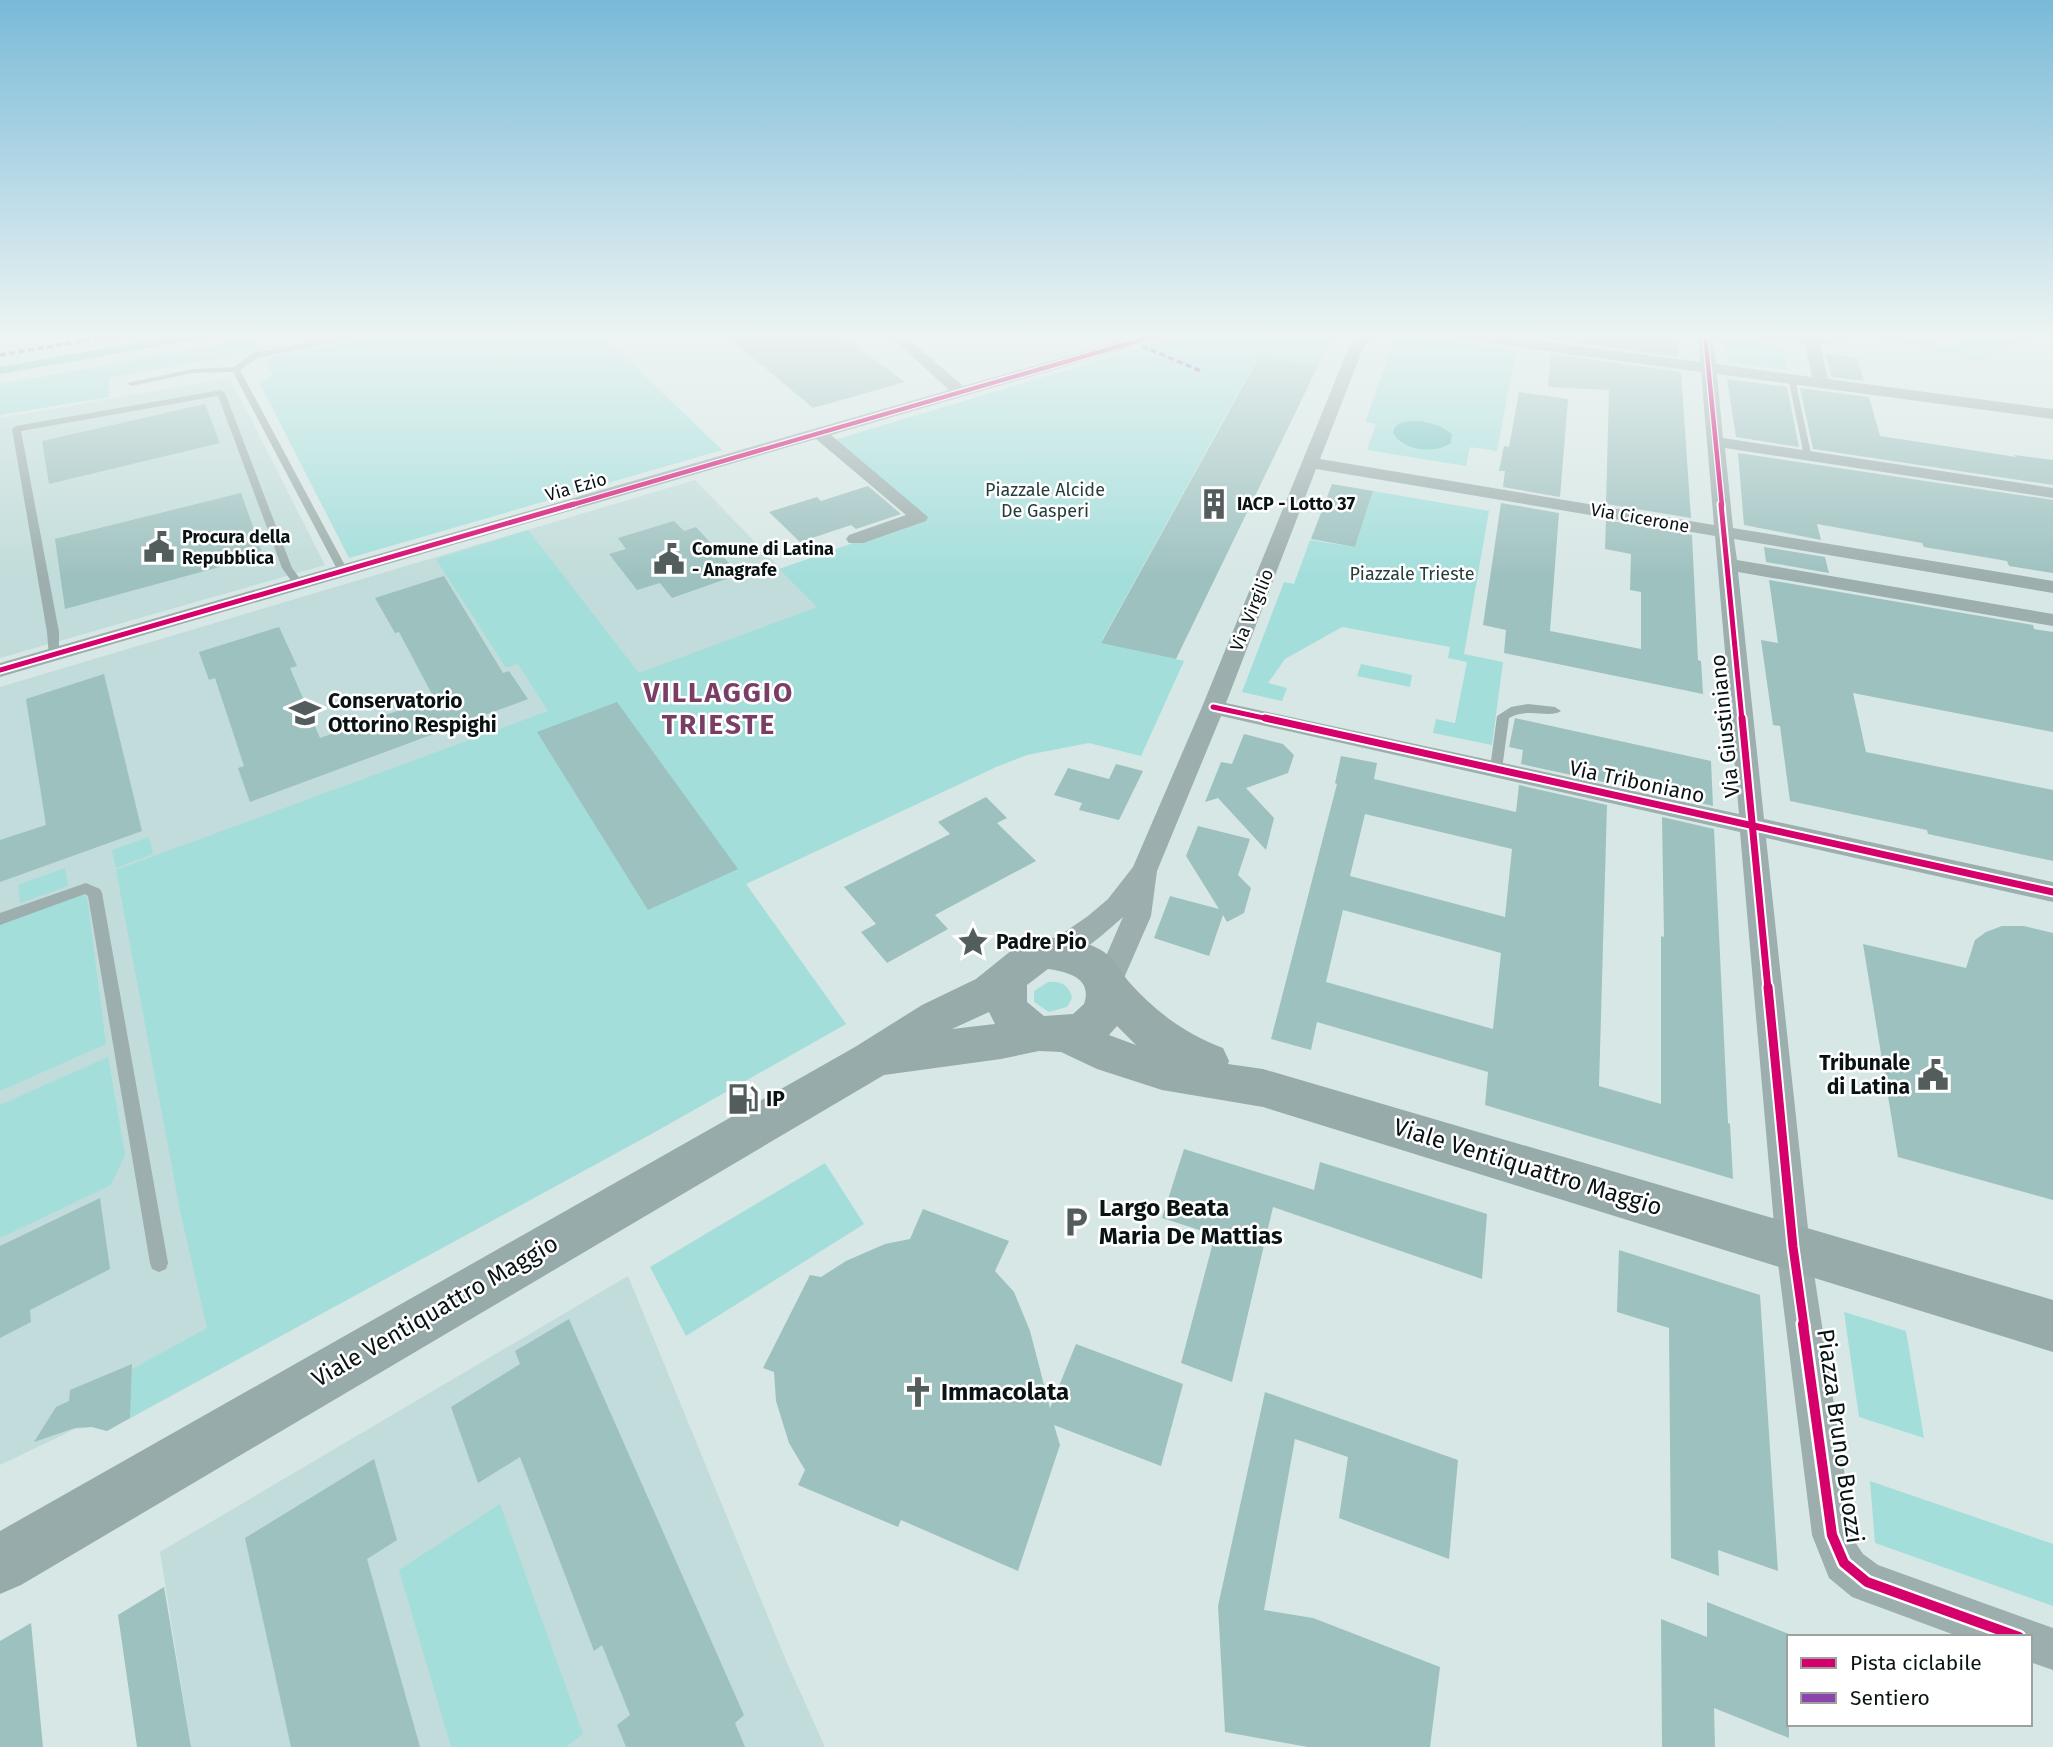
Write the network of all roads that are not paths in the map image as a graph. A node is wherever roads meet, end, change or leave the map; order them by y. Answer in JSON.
{"nodes":[{"id":1,"x":93,"y":416,"type":"edge"},
{"id":2,"x":229,"y":416,"type":"edge"},
{"id":3,"x":261,"y":416,"type":"edge"},
{"id":4,"x":879,"y":416,"type":"edge"},
{"id":5,"x":1328,"y":416,"type":"edge"},
{"id":6,"x":1714,"y":416,"type":"edge"},
{"id":7,"x":1799,"y":416,"type":"edge"},
{"id":8,"x":819,"y":433,"type":"junction"},
{"id":9,"x":1717,"y":442,"type":"junction"},
{"id":10,"x":1809,"y":456,"type":"junction"},
{"id":11,"x":1311,"y":463,"type":"junction"},
{"id":12,"x":2053,"y":493,"type":"edge"},
{"id":13,"x":1723,"y":532,"type":"junction"},
{"id":14,"x":856,"y":539,"type":"dead end"},
{"id":15,"x":1726,"y":564,"type":"junction"},
{"id":16,"x":343,"y":570,"type":"junction"},
{"id":17,"x":299,"y":584,"type":"junction"},
{"id":18,"x":2053,"y":587,"type":"edge"},
{"id":19,"x":2053,"y":620,"type":"edge"},
{"id":20,"x":52,"y":655,"type":"junction"},
{"id":21,"x":0,"y":670,"type":"edge"},
{"id":22,"x":1213,"y":707,"type":"junction"},
{"id":23,"x":1555,"y":711,"type":"dead end"},
{"id":24,"x":1496,"y":769,"type":"junction"},
{"id":25,"x":1753,"y":825,"type":"junction"},
{"id":26,"x":1144,"y":871,"type":"junction"},
{"id":27,"x":2053,"y":892,"type":"edge"},
{"id":28,"x":0,"y":919,"type":"edge"},
{"id":29,"x":1047,"y":953,"type":"junction"},
{"id":30,"x":1010,"y":975,"type":"junction"},
{"id":31,"x":1107,"y":986,"type":"junction"},
{"id":32,"x":1053,"y":1034,"type":"junction"},
{"id":33,"x":871,"y":1060,"type":"junction"},
{"id":34,"x":1263,"y":1088,"type":"junction"},
{"id":35,"x":1793,"y":1247,"type":"junction"},
{"id":36,"x":159,"y":1263,"type":"dead end"},
{"id":37,"x":2053,"y":1326,"type":"edge"},
{"id":38,"x":0,"y":1564,"type":"edge"},
{"id":39,"x":2013,"y":1635,"type":"edge"},
{"id":40,"x":2032,"y":1642,"type":"edge"},
{"id":41,"x":2053,"y":1649,"type":"edge"}],
"edges":[{"from":1,"to":20,"type":"lane"},
{"from":2,"to":17,"type":"lane"},
{"from":3,"to":16,"type":"lane"},
{"from":4,"to":8,"type":"street","name":"Via Ezio"},
{"from":5,"to":11,"type":"street","name":"Via Virgilio"},
{"from":6,"to":9,"type":"street","name":"Via Giustiniano"},
{"from":7,"to":10,"type":"lane"},
{"from":8,"to":14,"type":"street"},
{"from":8,"to":16,"type":"street","name":"Via Ezio"},
{"from":9,"to":10,"type":"street"},
{"from":9,"to":13,"type":"street","name":"Via Giustiniano"},
{"from":10,"to":12,"type":"street"},
{"from":11,"to":13,"type":"street","name":"Via Cicerone"},
{"from":11,"to":22,"type":"street","name":"Via Virgilio"},
{"from":13,"to":15,"type":"street","name":"Via Giustiniano"},
{"from":13,"to":18,"type":"street","name":"Via Cicerone"},
{"from":15,"to":19,"type":"street"},
{"from":15,"to":25,"type":"street","name":"Via Giustiniano"},
{"from":16,"to":17,"type":"street","name":"Via Ezio"},
{"from":17,"to":20,"type":"street","name":"Via Ezio"},
{"from":20,"to":21,"type":"street","name":"Via Ezio"},
{"from":22,"to":24,"type":"street","name":"Via Triboniano"},
{"from":22,"to":26,"type":"street","name":"Via Virgilio"},
{"from":23,"to":24,"type":"lane"},
{"from":24,"to":25,"type":"street","name":"Via Triboniano"},
{"from":25,"to":27,"type":"street","name":"Via Triboniano"},
{"from":25,"to":35,"type":"street","name":"Via Giustiniano"},
{"from":26,"to":29,"type":"street"},
{"from":26,"to":31,"type":"street"},
{"from":28,"to":36,"type":"lane"},
{"from":29,"to":30,"type":"main road"},
{"from":29,"to":31,"type":"main road"},
{"from":30,"to":32,"type":"main road"},
{"from":30,"to":33,"type":"main road"},
{"from":31,"to":32,"type":"main road"},
{"from":31,"to":34,"type":"main road"},
{"from":32,"to":33,"type":"main road"},
{"from":32,"to":34,"type":"main road"},
{"from":33,"to":38,"type":"main road","name":"Viale Ventiquattro Maggio"},
{"from":34,"to":35,"type":"main road","name":"Viale Ventiquattro Maggio"},
{"from":35,"to":37,"type":"main road"},
{"from":35,"to":39,"type":"street","name":"Piazza Bruno Buozzi"},
{"from":40,"to":41,"type":"street"}]}
